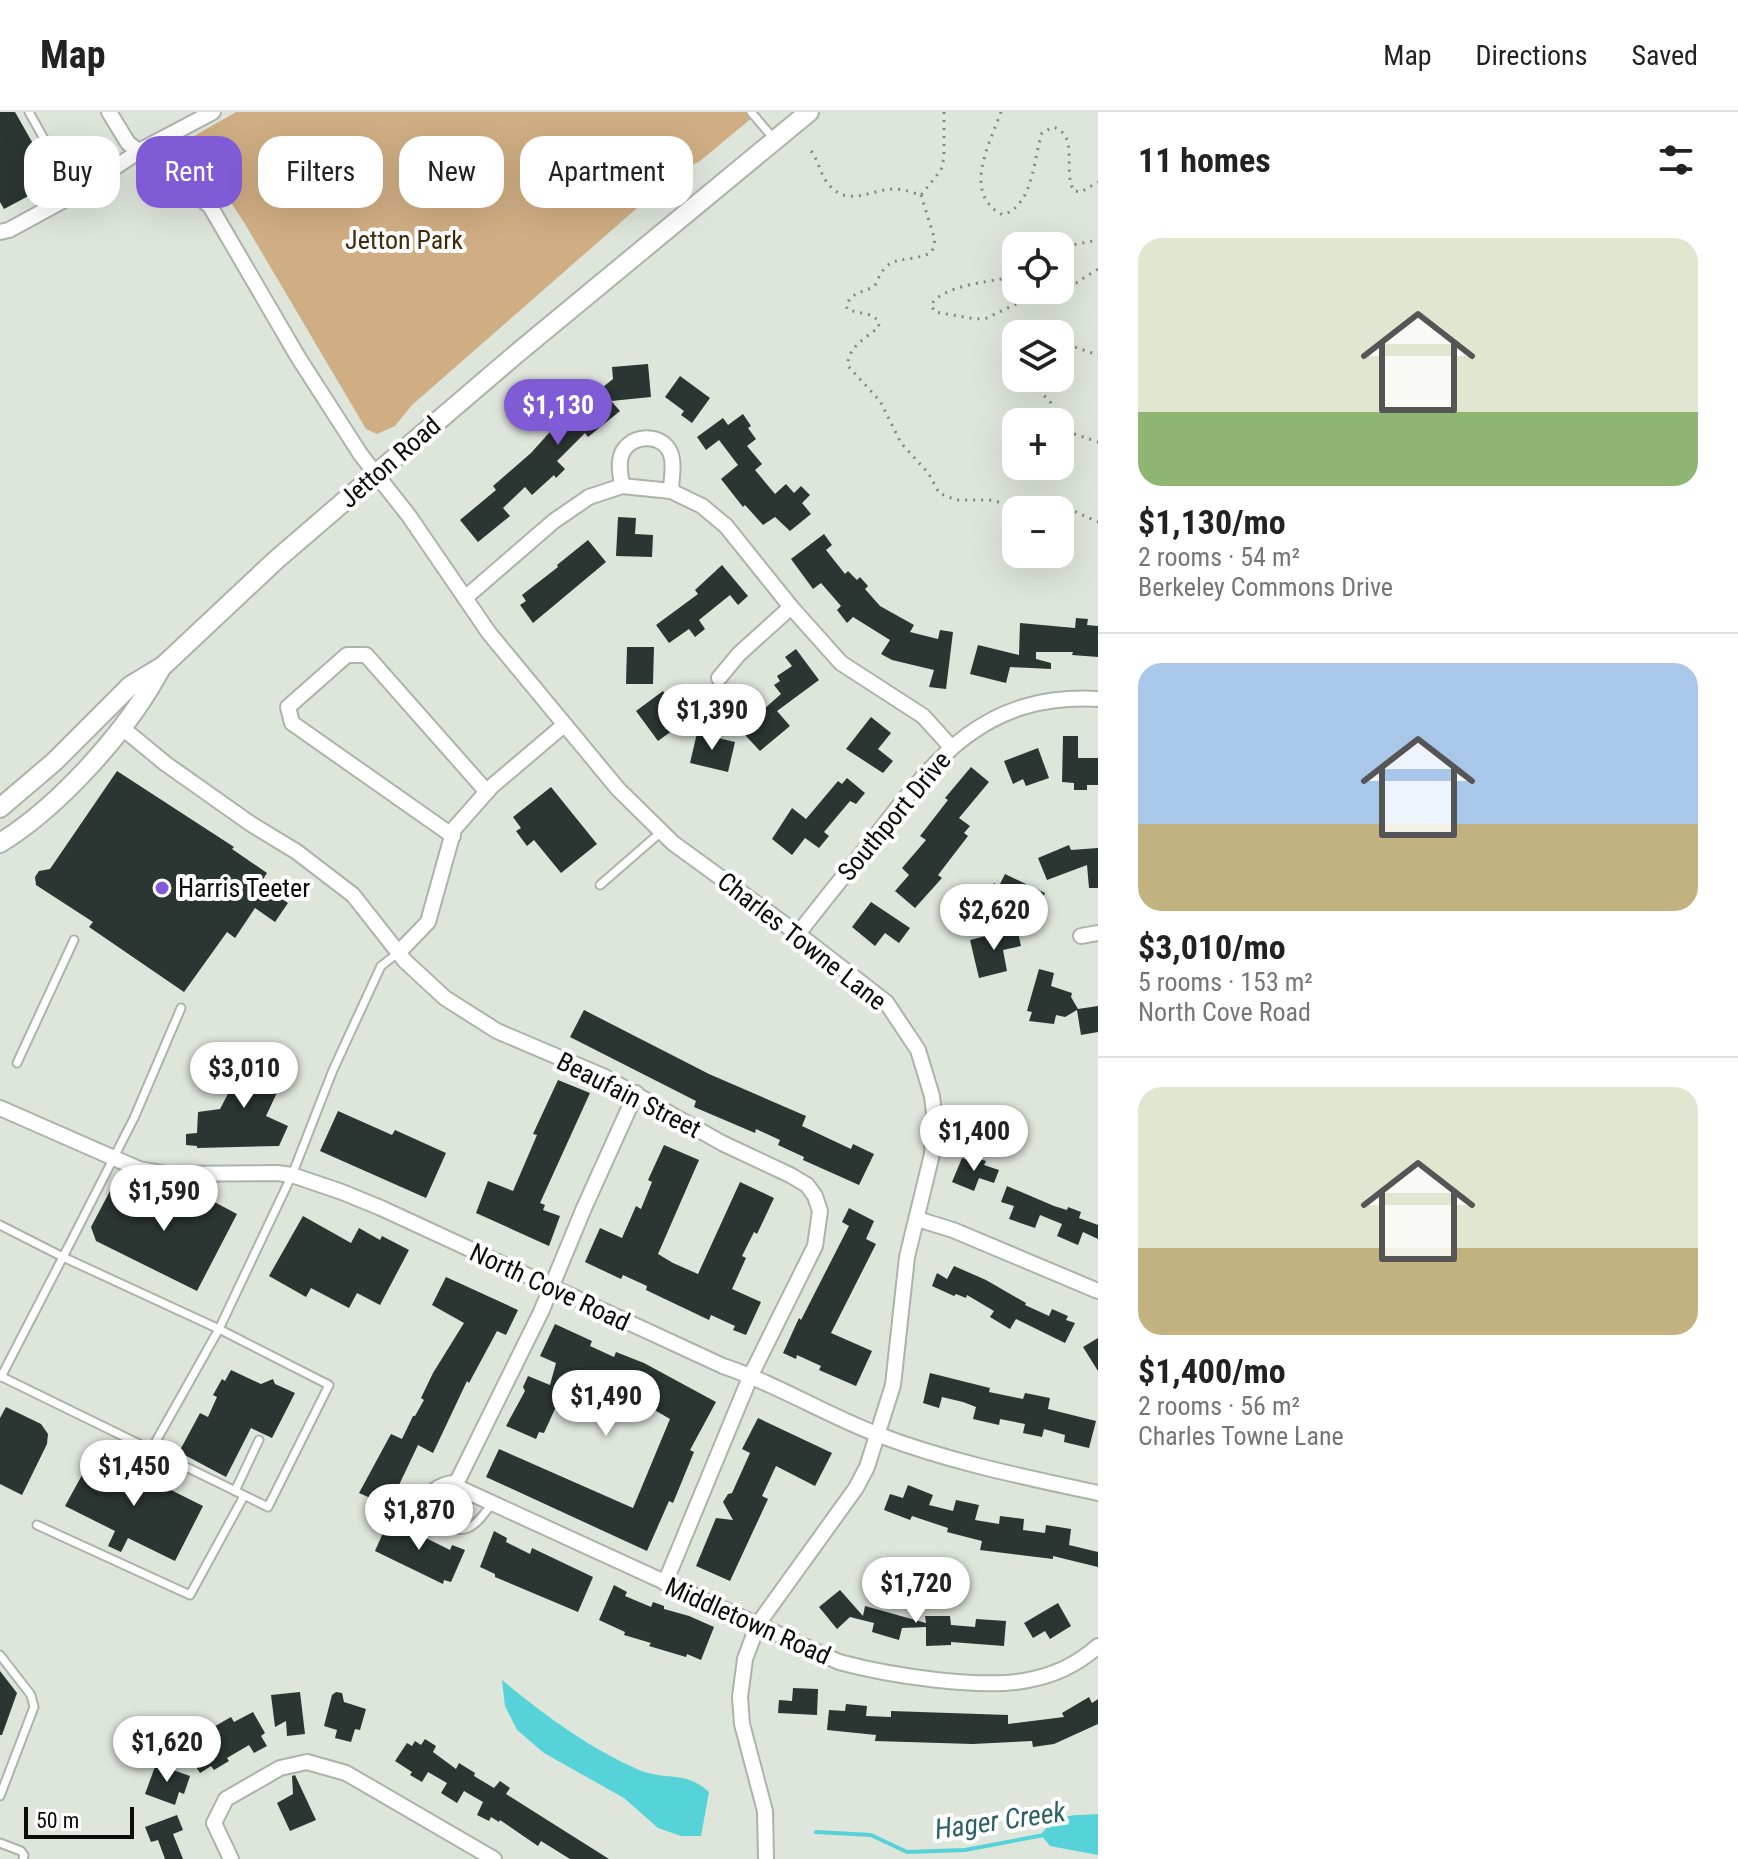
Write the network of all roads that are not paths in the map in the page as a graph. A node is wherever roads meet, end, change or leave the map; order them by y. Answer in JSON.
{"nodes":[{"id":1,"x":29,"y":112,"type":"edge"},
{"id":2,"x":109,"y":112,"type":"edge"},
{"id":3,"x":213,"y":112,"type":"edge"},
{"id":4,"x":751,"y":112,"type":"edge"},
{"id":5,"x":796,"y":116,"type":"edge"},
{"id":6,"x":42,"y":136,"type":"edge"},
{"id":7,"x":168,"y":136,"type":"edge"},
{"id":8,"x":775,"y":140,"type":"junction"},
{"id":9,"x":136,"y":147,"type":"edge"},
{"id":10,"x":49,"y":208,"type":"edge"},
{"id":11,"x":211,"y":208,"type":"edge"},
{"id":12,"x":0,"y":232,"type":"edge"},
{"id":13,"x":377,"y":473,"type":"junction"},
{"id":14,"x":622,"y":486,"type":"junction"},
{"id":15,"x":671,"y":491,"type":"junction"},
{"id":16,"x":465,"y":598,"type":"junction"},
{"id":17,"x":791,"y":607,"type":"junction"},
{"id":18,"x":163,"y":666,"type":"junction"},
{"id":19,"x":719,"y":678,"type":"dead end"},
{"id":20,"x":1098,"y":699,"type":"edge"},
{"id":21,"x":564,"y":725,"type":"junction"},
{"id":22,"x":121,"y":727,"type":"junction"},
{"id":23,"x":951,"y":747,"type":"junction"},
{"id":24,"x":487,"y":792,"type":"junction"},
{"id":25,"x":0,"y":808,"type":"edge"},
{"id":26,"x":661,"y":832,"type":"junction"},
{"id":27,"x":453,"y":836,"type":"junction"},
{"id":28,"x":0,"y":843,"type":"edge"},
{"id":29,"x":600,"y":885,"type":"dead end"},
{"id":30,"x":1098,"y":933,"type":"edge"},
{"id":31,"x":798,"y":934,"type":"junction"},
{"id":32,"x":1081,"y":936,"type":"dead end"},
{"id":33,"x":74,"y":940,"type":"dead end"},
{"id":34,"x":398,"y":953,"type":"junction"},
{"id":35,"x":181,"y":1008,"type":"dead end"},
{"id":36,"x":17,"y":1063,"type":"dead end"},
{"id":37,"x":636,"y":1093,"type":"junction"},
{"id":38,"x":0,"y":1108,"type":"edge"},
{"id":39,"x":113,"y":1159,"type":"junction"},
{"id":40,"x":292,"y":1175,"type":"junction"},
{"id":41,"x":917,"y":1219,"type":"junction"},
{"id":42,"x":0,"y":1225,"type":"edge"},
{"id":43,"x":63,"y":1257,"type":"junction"},
{"id":44,"x":552,"y":1287,"type":"junction"},
{"id":45,"x":1098,"y":1291,"type":"edge"},
{"id":46,"x":219,"y":1329,"type":"junction"},
{"id":47,"x":751,"y":1375,"type":"junction"},
{"id":48,"x":1,"y":1377,"type":"edge"},
{"id":49,"x":878,"y":1435,"type":"junction"},
{"id":50,"x":259,"y":1440,"type":"dead end"},
{"id":51,"x":151,"y":1450,"type":"junction"},
{"id":52,"x":457,"y":1483,"type":"junction"},
{"id":53,"x":235,"y":1491,"type":"junction"},
{"id":54,"x":1098,"y":1493,"type":"edge"},
{"id":55,"x":244,"y":1496,"type":"junction"},
{"id":56,"x":491,"y":1505,"type":"junction"},
{"id":57,"x":37,"y":1525,"type":"dead end"},
{"id":58,"x":665,"y":1583,"type":"junction"},
{"id":59,"x":758,"y":1624,"type":"junction"},
{"id":60,"x":1098,"y":1646,"type":"edge"},
{"id":61,"x":0,"y":1655,"type":"edge"},
{"id":62,"x":0,"y":1796,"type":"edge"},
{"id":63,"x":0,"y":1843,"type":"edge"},
{"id":64,"x":23,"y":1859,"type":"edge"},
{"id":65,"x":231,"y":1859,"type":"edge"},
{"id":66,"x":494,"y":1859,"type":"edge"},
{"id":67,"x":766,"y":1859,"type":"edge"}],
"edges":[{"from":1,"to":6,"type":"lane"},
{"from":2,"to":9,"type":"street","name":"Charles Towne Lane"},
{"from":3,"to":7,"type":"street"},
{"from":4,"to":8,"type":"lane"},
{"from":5,"to":8,"type":"street","name":"Jetton Road"},
{"from":8,"to":13,"type":"street","name":"Jetton Road"},
{"from":10,"to":12,"type":"street"},
{"from":11,"to":13,"type":"street","name":"Charles Towne Lane"},
{"from":13,"to":16,"type":"street","name":"Charles Towne Lane"},
{"from":13,"to":18,"type":"street","name":"Jetton Road"},
{"from":14,"to":15,"type":"street"},
{"from":14,"to":15,"type":"street"},
{"from":14,"to":16,"type":"street"},
{"from":15,"to":17,"type":"street"},
{"from":16,"to":21,"type":"street","name":"Charles Towne Lane"},
{"from":17,"to":19,"type":"street"},
{"from":17,"to":23,"type":"street"},
{"from":18,"to":22,"type":"street","name":"Jetton Road"},
{"from":18,"to":25,"type":"street","name":"Jetton Road"},
{"from":20,"to":23,"type":"street","name":"Southport Drive"},
{"from":21,"to":24,"type":"street"},
{"from":21,"to":26,"type":"street","name":"Charles Towne Lane"},
{"from":22,"to":28,"type":"street","name":"Jetton Road"},
{"from":22,"to":34,"type":"street","name":"Beaufain Street"},
{"from":23,"to":31,"type":"street","name":"Southport Drive"},
{"from":24,"to":27,"type":"street"},
{"from":24,"to":27,"type":"street"},
{"from":26,"to":29,"type":"lane"},
{"from":26,"to":31,"type":"street","name":"Charles Towne Lane"},
{"from":27,"to":34,"type":"street"},
{"from":30,"to":32,"type":"street"},
{"from":31,"to":41,"type":"street","name":"Charles Towne Lane"},
{"from":33,"to":36,"type":"lane"},
{"from":34,"to":37,"type":"street","name":"Beaufain Street"},
{"from":34,"to":40,"type":"lane"},
{"from":35,"to":39,"type":"lane"},
{"from":37,"to":44,"type":"street"},
{"from":37,"to":47,"type":"street","name":"Beaufain Street"},
{"from":38,"to":39,"type":"street","name":"North Cove Road"},
{"from":39,"to":40,"type":"street","name":"North Cove Road"},
{"from":39,"to":43,"type":"lane"},
{"from":40,"to":44,"type":"street","name":"North Cove Road"},
{"from":40,"to":46,"type":"lane"},
{"from":41,"to":45,"type":"street"},
{"from":41,"to":49,"type":"street","name":"Charles Towne Lane"},
{"from":42,"to":43,"type":"lane"},
{"from":43,"to":46,"type":"lane"},
{"from":43,"to":48,"type":"lane"},
{"from":44,"to":47,"type":"street","name":"North Cove Road"},
{"from":44,"to":52,"type":"street"},
{"from":46,"to":51,"type":"lane"},
{"from":46,"to":55,"type":"lane"},
{"from":47,"to":49,"type":"street","name":"North Cove Road"},
{"from":47,"to":58,"type":"street","name":"Beaufain Street"},
{"from":48,"to":51,"type":"lane"},
{"from":49,"to":54,"type":"street","name":"North Cove Road"},
{"from":49,"to":59,"type":"street","name":"Charles Towne Lane"},
{"from":50,"to":53,"type":"lane"},
{"from":51,"to":53,"type":"lane"},
{"from":52,"to":56,"type":"street","name":"Middletown Road"},
{"from":52,"to":56,"type":"lane"},
{"from":53,"to":55,"type":"lane"},
{"from":55,"to":57,"type":"lane"},
{"from":56,"to":58,"type":"street","name":"Middletown Road"},
{"from":58,"to":59,"type":"street","name":"Middletown Road"},
{"from":59,"to":60,"type":"street","name":"Middletown Road"},
{"from":59,"to":67,"type":"street","name":"Charles Towne Lane"},
{"from":61,"to":62,"type":"lane"},
{"from":63,"to":64,"type":"lane"},
{"from":65,"to":66,"type":"street"}]}
